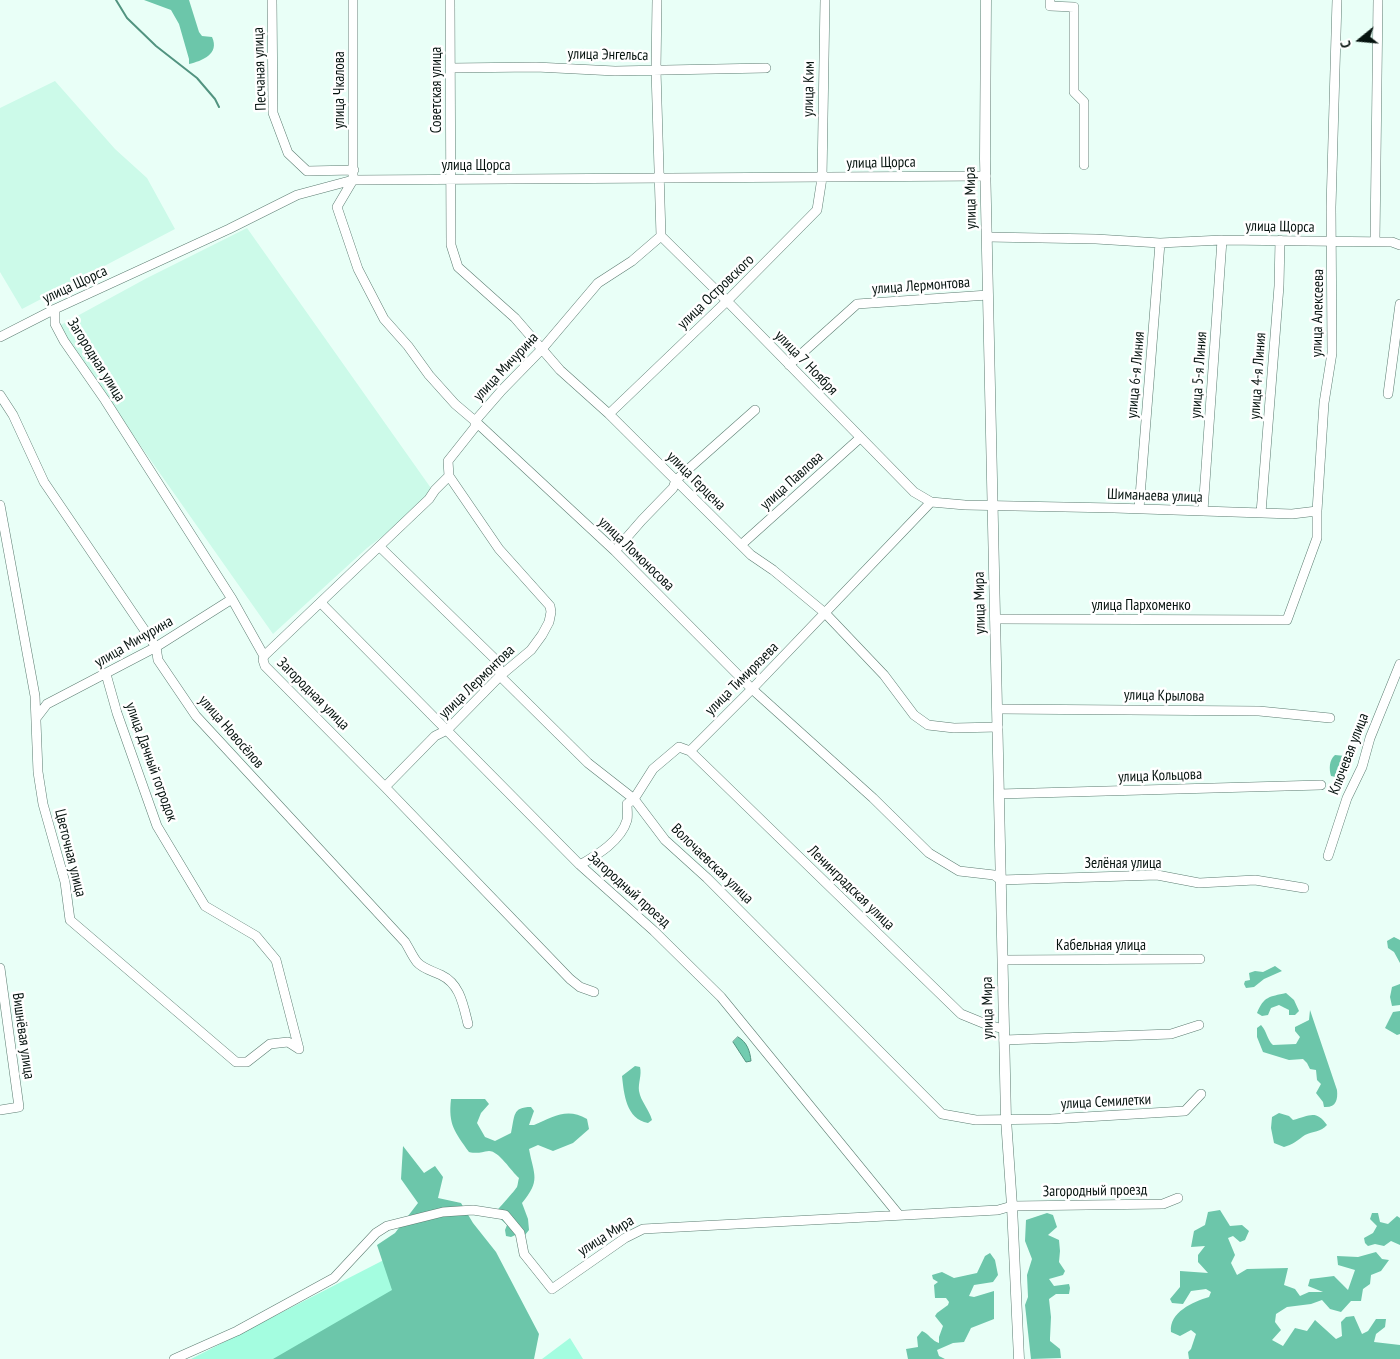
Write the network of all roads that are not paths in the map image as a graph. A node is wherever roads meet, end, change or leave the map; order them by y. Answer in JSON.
{"nodes":[{"id":1,"x":272,"y":0,"type":"edge"},
{"id":2,"x":353,"y":0,"type":"edge"},
{"id":3,"x":450,"y":0,"type":"edge"},
{"id":4,"x":657,"y":0,"type":"edge"},
{"id":5,"x":824,"y":0,"type":"edge"},
{"id":6,"x":986,"y":0,"type":"edge"},
{"id":7,"x":1050,"y":0,"type":"edge"},
{"id":8,"x":1337,"y":0,"type":"edge"},
{"id":9,"x":1378,"y":0,"type":"edge"},
{"id":10,"x":450,"y":68,"type":"junction"},
{"id":11,"x":766,"y":68,"type":"dead end"},
{"id":12,"x":656,"y":70,"type":"junction"},
{"id":13,"x":1084,"y":165,"type":"dead end"},
{"id":14,"x":354,"y":170,"type":"junction"},
{"id":15,"x":986,"y":176,"type":"junction"},
{"id":16,"x":660,"y":178,"type":"junction"},
{"id":17,"x":822,"y":178,"type":"junction"},
{"id":18,"x":353,"y":180,"type":"junction"},
{"id":19,"x":451,"y":180,"type":"junction"},
{"id":20,"x":661,"y":236,"type":"junction"},
{"id":21,"x":987,"y":237,"type":"junction"},
{"id":22,"x":1222,"y":240,"type":"junction"},
{"id":23,"x":1280,"y":240,"type":"junction"},
{"id":24,"x":1375,"y":241,"type":"junction"},
{"id":25,"x":1332,"y":242,"type":"junction"},
{"id":26,"x":1160,"y":243,"type":"junction"},
{"id":27,"x":1400,"y":245,"type":"edge"},
{"id":28,"x":988,"y":295,"type":"junction"},
{"id":29,"x":727,"y":300,"type":"junction"},
{"id":30,"x":1400,"y":304,"type":"edge"},
{"id":31,"x":55,"y":310,"type":"junction"},
{"id":32,"x":0,"y":337,"type":"edge"},
{"id":33,"x":542,"y":349,"type":"junction"},
{"id":34,"x":789,"y":365,"type":"junction"},
{"id":35,"x":1388,"y":394,"type":"dead end"},
{"id":36,"x":0,"y":395,"type":"edge"},
{"id":37,"x":755,"y":410,"type":"dead end"},
{"id":38,"x":609,"y":414,"type":"junction"},
{"id":39,"x":475,"y":421,"type":"junction"},
{"id":40,"x":860,"y":438,"type":"junction"},
{"id":41,"x":449,"y":476,"type":"junction"},
{"id":42,"x":676,"y":480,"type":"junction"},
{"id":43,"x":931,"y":502,"type":"junction"},
{"id":44,"x":0,"y":505,"type":"edge"},
{"id":45,"x":993,"y":506,"type":"junction"},
{"id":46,"x":1139,"y":509,"type":"junction"},
{"id":47,"x":1203,"y":511,"type":"junction"},
{"id":48,"x":1317,"y":511,"type":"junction"},
{"id":49,"x":1261,"y":513,"type":"junction"},
{"id":50,"x":741,"y":545,"type":"junction"},
{"id":51,"x":380,"y":547,"type":"junction"},
{"id":52,"x":615,"y":551,"type":"junction"},
{"id":53,"x":232,"y":599,"type":"junction"},
{"id":54,"x":321,"y":603,"type":"junction"},
{"id":55,"x":825,"y":612,"type":"junction"},
{"id":56,"x":995,"y":619,"type":"junction"},
{"id":57,"x":1287,"y":620,"type":"joint"},
{"id":58,"x":156,"y":647,"type":"junction"},
{"id":59,"x":264,"y":656,"type":"junction"},
{"id":60,"x":1400,"y":664,"type":"edge"},
{"id":61,"x":106,"y":674,"type":"junction"},
{"id":62,"x":500,"y":676,"type":"junction"},
{"id":63,"x":752,"y":689,"type":"junction"},
{"id":64,"x":35,"y":696,"type":"junction"},
{"id":65,"x":47,"y":704,"type":"junction"},
{"id":66,"x":997,"y":708,"type":"junction"},
{"id":67,"x":37,"y":717,"type":"junction"},
{"id":68,"x":1330,"y":718,"type":"dead end"},
{"id":69,"x":998,"y":727,"type":"junction"},
{"id":70,"x":447,"y":730,"type":"junction"},
{"id":71,"x":690,"y":750,"type":"junction"},
{"id":72,"x":1321,"y":785,"type":"dead end"},
{"id":73,"x":385,"y":787,"type":"junction"},
{"id":74,"x":999,"y":794,"type":"junction"},
{"id":75,"x":634,"y":799,"type":"junction"},
{"id":76,"x":1328,"y":856,"type":"dead end"},
{"id":77,"x":580,"y":865,"type":"junction"},
{"id":78,"x":1001,"y":880,"type":"junction"},
{"id":79,"x":1304,"y":888,"type":"dead end"},
{"id":80,"x":1200,"y":959,"type":"dead end"},
{"id":81,"x":1002,"y":960,"type":"junction"},
{"id":82,"x":0,"y":968,"type":"edge"},
{"id":83,"x":594,"y":992,"type":"dead end"},
{"id":84,"x":468,"y":1024,"type":"dead end"},
{"id":85,"x":1199,"y":1025,"type":"dead end"},
{"id":86,"x":1004,"y":1029,"type":"junction"},
{"id":87,"x":1004,"y":1040,"type":"junction"},
{"id":88,"x":299,"y":1049,"type":"joint"},
{"id":89,"x":1201,"y":1094,"type":"dead end"},
{"id":90,"x":0,"y":1110,"type":"edge"},
{"id":91,"x":1006,"y":1120,"type":"junction"},
{"id":92,"x":1178,"y":1198,"type":"dead end"},
{"id":93,"x":1012,"y":1206,"type":"junction"},
{"id":94,"x":899,"y":1215,"type":"junction"},
{"id":95,"x":174,"y":1359,"type":"edge"},
{"id":96,"x":1019,"y":1359,"type":"edge"}],
"edges":[{"from":1,"to":14,"type":"street","name":"Песчаная улица"},
{"from":2,"to":14,"type":"street","name":"улица Чкалова"},
{"from":3,"to":10,"type":"street","name":"Советская улица"},
{"from":4,"to":12,"type":"street"},
{"from":5,"to":17,"type":"street","name":"улица Ким"},
{"from":6,"to":15,"type":"main road","name":"улица Мира"},
{"from":7,"to":13,"type":"street"},
{"from":8,"to":25,"type":"street","name":"улица Алексеева"},
{"from":9,"to":24,"type":"street"},
{"from":10,"to":12,"type":"street","name":"улица Энгельса"},
{"from":10,"to":19,"type":"street","name":"Советская улица"},
{"from":11,"to":12,"type":"street","name":"улица Энгельса"},
{"from":12,"to":16,"type":"street"},
{"from":14,"to":18,"type":"street","name":"улица Чкалова"},
{"from":15,"to":17,"type":"street","name":"улица Щорса"},
{"from":15,"to":21,"type":"main road","name":"улица Мира"},
{"from":16,"to":17,"type":"street","name":"улица Щорса"},
{"from":16,"to":19,"type":"street","name":"улица Щорса"},
{"from":16,"to":20,"type":"street"},
{"from":17,"to":29,"type":"street","name":"улица Островского"},
{"from":18,"to":19,"type":"street","name":"улица Щорса"},
{"from":18,"to":31,"type":"street","name":"улица Щорса"},
{"from":18,"to":39,"type":"street","name":"улица Ломоносова"},
{"from":19,"to":33,"type":"street","name":"улица Герцена"},
{"from":20,"to":29,"type":"street","name":"улица 7 Ноября"},
{"from":20,"to":33,"type":"street","name":"улица Мичурина"},
{"from":21,"to":26,"type":"street","name":"улица Щорса"},
{"from":21,"to":28,"type":"main road","name":"улица Мира"},
{"from":22,"to":23,"type":"street","name":"улица Щорса"},
{"from":22,"to":26,"type":"street","name":"улица Щорса"},
{"from":22,"to":47,"type":"street","name":"улица 5-я Линия"},
{"from":23,"to":25,"type":"street","name":"улица Щорса"},
{"from":23,"to":49,"type":"street","name":"улица 4-я Линия"},
{"from":24,"to":25,"type":"street","name":"улица Щорса"},
{"from":24,"to":27,"type":"street","name":"улица Щорса"},
{"from":25,"to":48,"type":"street","name":"улица Алексеева"},
{"from":26,"to":46,"type":"street","name":"улица 6-я Линия"},
{"from":28,"to":34,"type":"street","name":"улица Лермонтова"},
{"from":28,"to":45,"type":"main road","name":"улица Мира"},
{"from":29,"to":34,"type":"street","name":"улица 7 Ноября"},
{"from":29,"to":38,"type":"street","name":"улица Островского"},
{"from":30,"to":35,"type":"street"},
{"from":31,"to":32,"type":"street","name":"улица Щорса"},
{"from":31,"to":53,"type":"street","name":"Загородная улица"},
{"from":33,"to":38,"type":"street","name":"улица Герцена"},
{"from":33,"to":39,"type":"street","name":"улица Мичурина"},
{"from":34,"to":40,"type":"street","name":"улица 7 Ноября"},
{"from":36,"to":58,"type":"street","name":"улица Новосёлов"},
{"from":37,"to":42,"type":"street"},
{"from":38,"to":42,"type":"street","name":"улица Герцена"},
{"from":39,"to":41,"type":"street","name":"улица Мичурина"},
{"from":39,"to":52,"type":"street","name":"улица Ломоносова"},
{"from":40,"to":43,"type":"street","name":"улица 7 Ноября"},
{"from":40,"to":50,"type":"street","name":"улица Павлова"},
{"from":41,"to":51,"type":"street","name":"улица Мичурина"},
{"from":41,"to":62,"type":"street","name":"улица Лермонтова"},
{"from":42,"to":50,"type":"street","name":"улица Герцена"},
{"from":42,"to":52,"type":"street"},
{"from":43,"to":45,"type":"street","name":"улица 7 Ноября"},
{"from":43,"to":55,"type":"street","name":"улица Тимирязева"},
{"from":44,"to":64,"type":"street","name":"Цветочная улица"},
{"from":45,"to":46,"type":"street","name":"Шиманаева улица"},
{"from":45,"to":56,"type":"main road","name":"улица Мира"},
{"from":46,"to":47,"type":"street","name":"Шиманаева улица"},
{"from":47,"to":49,"type":"street","name":"Шиманаева улица"},
{"from":48,"to":49,"type":"street","name":"Шиманаева улица"},
{"from":48,"to":57,"type":"street","name":"улица Алексеева"},
{"from":50,"to":55,"type":"street","name":"улица Герцена"},
{"from":51,"to":54,"type":"street","name":"улица Мичурина"},
{"from":51,"to":62,"type":"street","name":"Волочаевская улица"},
{"from":52,"to":63,"type":"street","name":"улица Ломоносова"},
{"from":53,"to":58,"type":"street","name":"улица Мичурина"},
{"from":53,"to":59,"type":"street","name":"Загородная улица"},
{"from":54,"to":59,"type":"street","name":"улица Мичурина"},
{"from":54,"to":70,"type":"street","name":"Загородный проезд"},
{"from":55,"to":63,"type":"street","name":"улица Тимирязева"},
{"from":55,"to":69,"type":"street","name":"улица Герцена"},
{"from":56,"to":57,"type":"street","name":"улица Пархоменко"},
{"from":56,"to":66,"type":"main road","name":"улица Мира"},
{"from":58,"to":61,"type":"street","name":"улица Мичурина"},
{"from":58,"to":84,"type":"street","name":"улица Новосёлов"},
{"from":59,"to":73,"type":"street","name":"Загородная улица"},
{"from":60,"to":76,"type":"street","name":"Ключевая улица"},
{"from":61,"to":65,"type":"street","name":"улица Мичурина"},
{"from":61,"to":88,"type":"street","name":"улица Дачный гогродок"},
{"from":62,"to":70,"type":"street","name":"улица Лермонтова"},
{"from":62,"to":75,"type":"street","name":"Волочаевская улица"},
{"from":63,"to":71,"type":"street","name":"улица Тимирязева"},
{"from":63,"to":78,"type":"street","name":"улица Ломоносова"},
{"from":64,"to":65,"type":"street"},
{"from":64,"to":67,"type":"street","name":"Цветочная улица"},
{"from":65,"to":67,"type":"street","name":"улица Мичурина"},
{"from":66,"to":68,"type":"street","name":"улица Крылова"},
{"from":66,"to":69,"type":"main road","name":"улица Мира"},
{"from":67,"to":88,"type":"street","name":"Цветочная улица"},
{"from":69,"to":74,"type":"main road","name":"улица Мира"},
{"from":70,"to":73,"type":"street","name":"улица Лермонтова"},
{"from":70,"to":77,"type":"street","name":"Загородный проезд"},
{"from":71,"to":75,"type":"street","name":"улица Тимирязева"},
{"from":71,"to":86,"type":"street","name":"Ленинградская улица"},
{"from":72,"to":74,"type":"street","name":"улица Кольцова"},
{"from":73,"to":83,"type":"street","name":"Загородная улица"},
{"from":74,"to":78,"type":"main road","name":"улица Мира"},
{"from":75,"to":77,"type":"street","name":"улица Тимирязева"},
{"from":75,"to":91,"type":"street","name":"Волочаевская улица"},
{"from":77,"to":94,"type":"street","name":"Загородный проезд"},
{"from":78,"to":79,"type":"street","name":"Зелёная улица"},
{"from":78,"to":81,"type":"main road","name":"улица Мира"},
{"from":80,"to":81,"type":"street","name":"Кабельная улица"},
{"from":81,"to":86,"type":"main road","name":"улица Мира"},
{"from":82,"to":90,"type":"street","name":"Вишнёвая улица"},
{"from":85,"to":87,"type":"street"},
{"from":86,"to":87,"type":"main road","name":"улица Мира"},
{"from":87,"to":91,"type":"main road","name":"улица Мира"},
{"from":89,"to":91,"type":"street","name":"улица Семилетки"},
{"from":91,"to":93,"type":"main road","name":"улица Мира"},
{"from":92,"to":93,"type":"street","name":"Загородный проезд"},
{"from":93,"to":94,"type":"street","name":"улица Мира"},
{"from":93,"to":96,"type":"main road","name":"улица Мира"},
{"from":94,"to":95,"type":"street","name":"улица Мира"}]}
